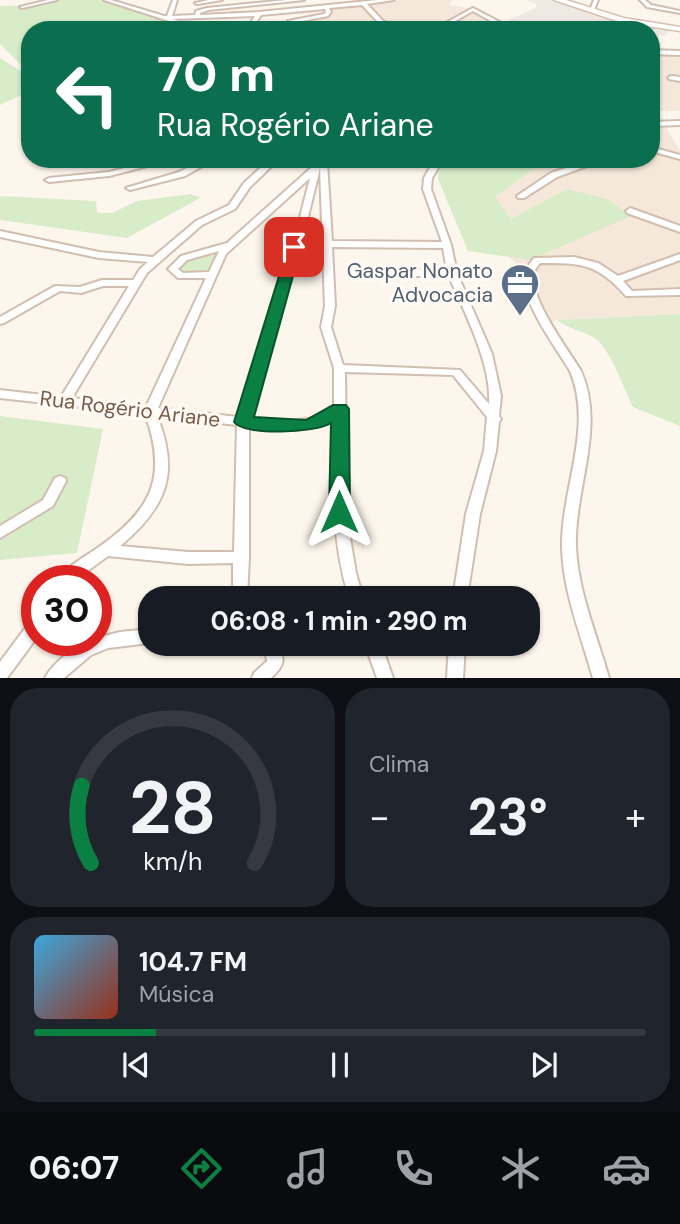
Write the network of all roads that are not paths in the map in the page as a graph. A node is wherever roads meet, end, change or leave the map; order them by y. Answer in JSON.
{"nodes":[{"id":1,"x":106,"y":0,"type":"edge"},
{"id":2,"x":139,"y":0,"type":"edge"},
{"id":3,"x":175,"y":0,"type":"edge"},
{"id":4,"x":220,"y":0,"type":"edge"},
{"id":5,"x":302,"y":0,"type":"edge"},
{"id":6,"x":392,"y":0,"type":"edge"},
{"id":7,"x":558,"y":0,"type":"edge"},
{"id":8,"x":596,"y":0,"type":"edge"},
{"id":9,"x":642,"y":0,"type":"edge"},
{"id":10,"x":50,"y":1,"type":"edge"},
{"id":11,"x":197,"y":3,"type":"dead end"},
{"id":12,"x":354,"y":3,"type":"edge"},
{"id":13,"x":364,"y":4,"type":"junction"},
{"id":14,"x":22,"y":7,"type":"dead end"},
{"id":15,"x":327,"y":8,"type":"junction"},
{"id":16,"x":136,"y":10,"type":"junction"},
{"id":17,"x":592,"y":10,"type":"junction"},
{"id":18,"x":680,"y":12,"type":"edge"},
{"id":19,"x":259,"y":14,"type":"junction"},
{"id":20,"x":218,"y":16,"type":"junction"},
{"id":21,"x":197,"y":17,"type":"junction"},
{"id":22,"x":166,"y":18,"type":"junction"},
{"id":23,"x":180,"y":21,"type":"edge"},
{"id":24,"x":213,"y":21,"type":"edge"},
{"id":25,"x":254,"y":21,"type":"edge"},
{"id":26,"x":301,"y":21,"type":"edge"},
{"id":27,"x":381,"y":21,"type":"edge"},
{"id":28,"x":451,"y":21,"type":"edge"},
{"id":29,"x":495,"y":21,"type":"edge"},
{"id":30,"x":631,"y":21,"type":"edge"},
{"id":31,"x":660,"y":26,"type":"edge"},
{"id":32,"x":680,"y":29,"type":"edge"},
{"id":33,"x":660,"y":52,"type":"edge"},
{"id":34,"x":680,"y":53,"type":"edge"},
{"id":35,"x":671,"y":78,"type":"dead end"},
{"id":36,"x":680,"y":79,"type":"edge"},
{"id":37,"x":660,"y":123,"type":"edge"},
{"id":38,"x":680,"y":123,"type":"edge"},
{"id":39,"x":660,"y":152,"type":"edge"},
{"id":40,"x":680,"y":157,"type":"edge"},
{"id":41,"x":134,"y":168,"type":"edge"},
{"id":42,"x":194,"y":168,"type":"edge"},
{"id":43,"x":265,"y":168,"type":"edge"},
{"id":44,"x":316,"y":168,"type":"edge"},
{"id":45,"x":320,"y":168,"type":"edge"},
{"id":46,"x":322,"y":168,"type":"edge"},
{"id":47,"x":435,"y":168,"type":"edge"},
{"id":48,"x":573,"y":168,"type":"edge"},
{"id":49,"x":49,"y":180,"type":"dead end"},
{"id":50,"x":130,"y":188,"type":"dead end"},
{"id":51,"x":521,"y":197,"type":"dead end"},
{"id":52,"x":630,"y":211,"type":"dead end"},
{"id":53,"x":680,"y":229,"type":"edge"},
{"id":54,"x":0,"y":234,"type":"edge"},
{"id":55,"x":327,"y":244,"type":"junction"},
{"id":56,"x":447,"y":245,"type":"junction"},
{"id":57,"x":227,"y":246,"type":"junction"},
{"id":58,"x":168,"y":250,"type":"junction"},
{"id":59,"x":211,"y":250,"type":"junction"},
{"id":60,"x":680,"y":257,"type":"edge"},
{"id":61,"x":153,"y":260,"type":"junction"},
{"id":62,"x":391,"y":273,"type":"dead end"},
{"id":63,"x":452,"y":273,"type":"junction"},
{"id":64,"x":210,"y":275,"type":"junction"},
{"id":65,"x":617,"y":280,"type":"junction"},
{"id":66,"x":134,"y":282,"type":"junction"},
{"id":67,"x":676,"y":293,"type":"edge"},
{"id":68,"x":0,"y":321,"type":"edge"},
{"id":69,"x":339,"y":368,"type":"junction"},
{"id":70,"x":0,"y":394,"type":"edge"},
{"id":71,"x":65,"y":400,"type":"junction"},
{"id":72,"x":340,"y":409,"type":"junction"},
{"id":73,"x":150,"y":412,"type":"junction"},
{"id":74,"x":495,"y":419,"type":"junction"},
{"id":75,"x":243,"y":422,"type":"junction"},
{"id":76,"x":61,"y":481,"type":"dead end"},
{"id":77,"x":0,"y":533,"type":"edge"},
{"id":78,"x":106,"y":550,"type":"junction"},
{"id":79,"x":242,"y":557,"type":"junction"},
{"id":80,"x":86,"y":565,"type":"edge"},
{"id":81,"x":241,"y":586,"type":"edge"},
{"id":82,"x":353,"y":586,"type":"edge"},
{"id":83,"x":462,"y":586,"type":"edge"},
{"id":84,"x":138,"y":637,"type":"edge"},
{"id":85,"x":21,"y":646,"type":"edge"},
{"id":86,"x":274,"y":656,"type":"edge"},
{"id":87,"x":377,"y":656,"type":"edge"},
{"id":88,"x":456,"y":656,"type":"edge"},
{"id":89,"x":0,"y":675,"type":"edge"},
{"id":90,"x":53,"y":678,"type":"edge"},
{"id":91,"x":260,"y":678,"type":"edge"},
{"id":92,"x":385,"y":678,"type":"edge"},
{"id":93,"x":455,"y":678,"type":"edge"},
{"id":94,"x":601,"y":678,"type":"edge"}],
"edges":[{"from":1,"to":16,"type":"street"},
{"from":2,"to":16,"type":"street"},
{"from":3,"to":22,"type":"street"},
{"from":4,"to":11,"type":"street"},
{"from":5,"to":21,"type":"street"},
{"from":6,"to":13,"type":"street"},
{"from":7,"to":17,"type":"main road"},
{"from":8,"to":17,"type":"street"},
{"from":9,"to":18,"type":"street"},
{"from":10,"to":14,"type":"street"},
{"from":12,"to":13,"type":"street"},
{"from":12,"to":15,"type":"street"},
{"from":13,"to":27,"type":"street"},
{"from":15,"to":19,"type":"street"},
{"from":15,"to":26,"type":"street"},
{"from":16,"to":22,"type":"street"},
{"from":17,"to":30,"type":"main road"},
{"from":19,"to":20,"type":"street"},
{"from":19,"to":25,"type":"street"},
{"from":20,"to":21,"type":"street"},
{"from":20,"to":24,"type":"street"},
{"from":21,"to":22,"type":"street"},
{"from":22,"to":23,"type":"street"},
{"from":28,"to":29,"type":"street"},
{"from":31,"to":32,"type":"main road"},
{"from":33,"to":34,"type":"street"},
{"from":35,"to":36,"type":"street"},
{"from":37,"to":38,"type":"street"},
{"from":39,"to":40,"type":"street"},
{"from":41,"to":49,"type":"street"},
{"from":42,"to":50,"type":"street"},
{"from":43,"to":58,"type":"street"},
{"from":44,"to":57,"type":"street"},
{"from":45,"to":75,"type":"street"},
{"from":46,"to":55,"type":"street"},
{"from":47,"to":56,"type":"street"},
{"from":48,"to":51,"type":"street"},
{"from":52,"to":53,"type":"street"},
{"from":54,"to":61,"type":"street"},
{"from":55,"to":56,"type":"street"},
{"from":55,"to":69,"type":"street"},
{"from":56,"to":63,"type":"street"},
{"from":57,"to":59,"type":"street"},
{"from":57,"to":64,"type":"street"},
{"from":58,"to":59,"type":"street"},
{"from":58,"to":61,"type":"street"},
{"from":59,"to":64,"type":"street"},
{"from":60,"to":65,"type":"street"},
{"from":61,"to":66,"type":"street"},
{"from":62,"to":63,"type":"street"},
{"from":63,"to":74,"type":"street"},
{"from":64,"to":73,"type":"street"},
{"from":65,"to":67,"type":"street"},
{"from":65,"to":94,"type":"street"},
{"from":66,"to":68,"type":"street"},
{"from":66,"to":71,"type":"street"},
{"from":69,"to":72,"type":"street"},
{"from":69,"to":74,"type":"street"},
{"from":70,"to":71,"type":"street","name":"Rua Rogério Ariane"},
{"from":71,"to":73,"type":"street","name":"Rua Rogério Ariane"},
{"from":72,"to":75,"type":"street","name":"Rua Rogério Ariane"},
{"from":72,"to":82,"type":"street"},
{"from":73,"to":75,"type":"street","name":"Rua Rogério Ariane"},
{"from":73,"to":78,"type":"street"},
{"from":74,"to":83,"type":"street"},
{"from":75,"to":79,"type":"street"},
{"from":76,"to":77,"type":"street"},
{"from":78,"to":79,"type":"street"},
{"from":78,"to":80,"type":"street"},
{"from":79,"to":81,"type":"street"},
{"from":84,"to":90,"type":"street"},
{"from":85,"to":89,"type":"street"},
{"from":86,"to":91,"type":"street"},
{"from":87,"to":92,"type":"street"},
{"from":88,"to":93,"type":"street"}]}
